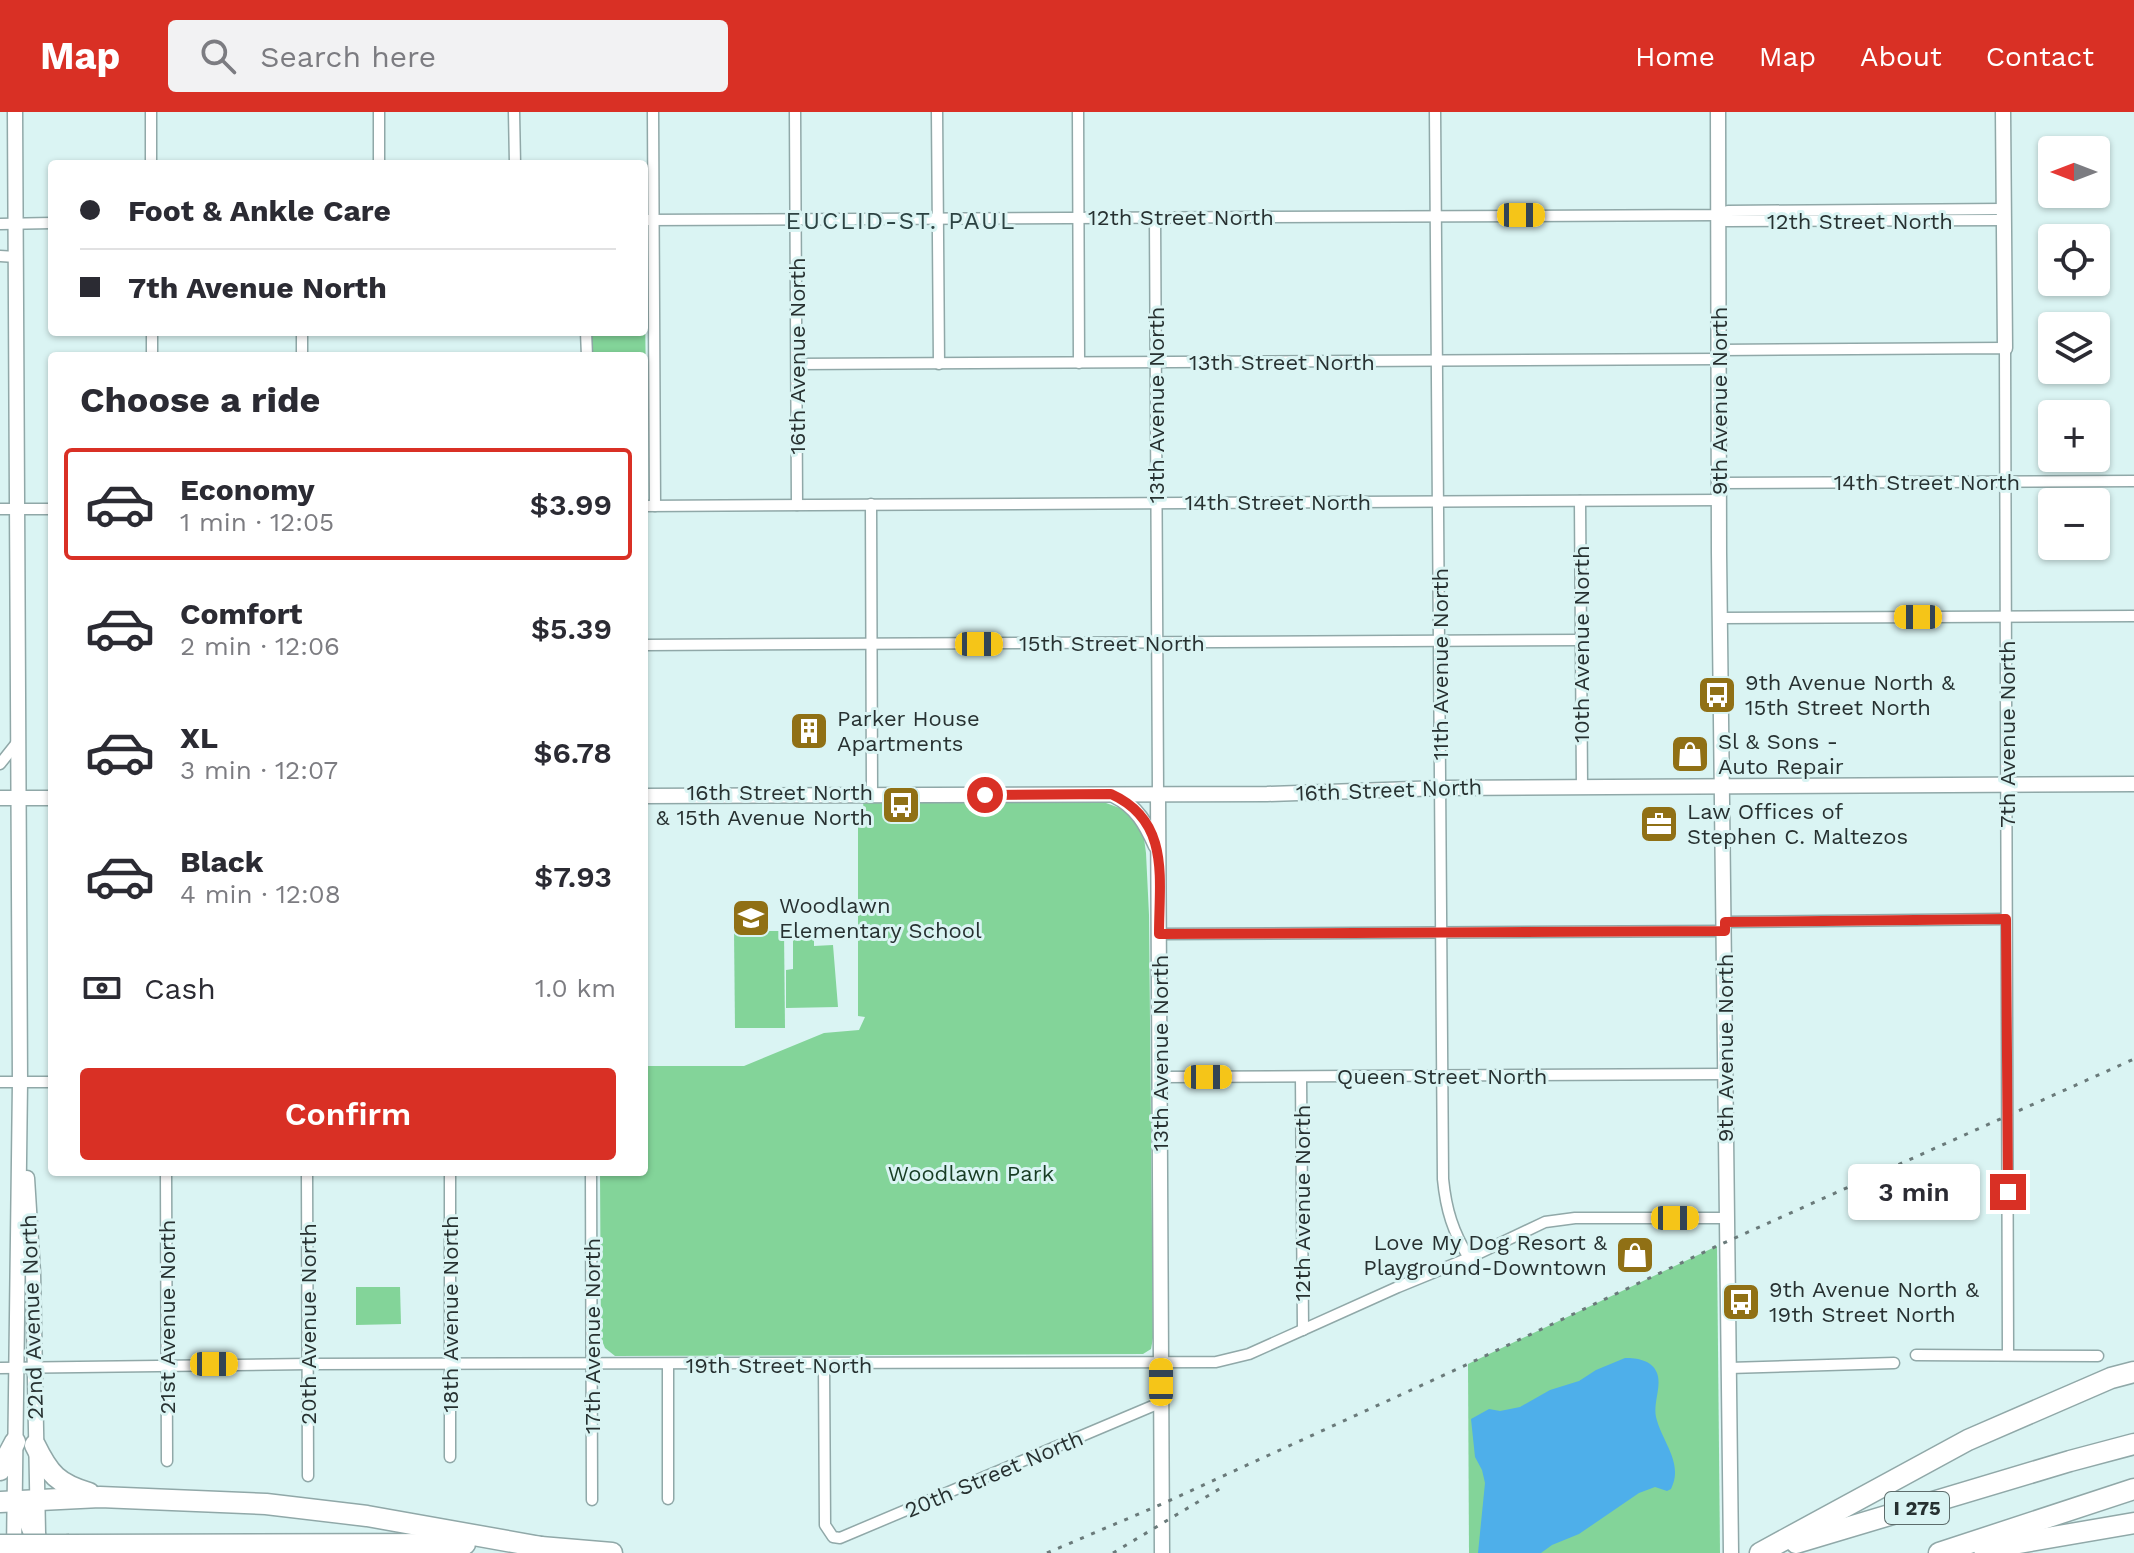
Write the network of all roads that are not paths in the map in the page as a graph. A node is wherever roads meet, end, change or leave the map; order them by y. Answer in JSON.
{"nodes":[{"id":1,"x":15,"y":112,"type":"edge"},
{"id":2,"x":151,"y":112,"type":"edge"},
{"id":3,"x":379,"y":112,"type":"edge"},
{"id":4,"x":514,"y":112,"type":"edge"},
{"id":5,"x":653,"y":112,"type":"edge"},
{"id":6,"x":795,"y":112,"type":"edge"},
{"id":7,"x":937,"y":112,"type":"edge"},
{"id":8,"x":1078,"y":112,"type":"edge"},
{"id":9,"x":1435,"y":112,"type":"edge"},
{"id":10,"x":1718,"y":112,"type":"edge"},
{"id":11,"x":2003,"y":112,"type":"edge"},
{"id":12,"x":151,"y":160,"type":"edge"},
{"id":13,"x":379,"y":160,"type":"edge"},
{"id":14,"x":515,"y":160,"type":"edge"},
{"id":15,"x":2004,"y":214,"type":"junction"},
{"id":16,"x":1718,"y":215,"type":"junction"},
{"id":17,"x":1436,"y":216,"type":"junction"},
{"id":18,"x":1155,"y":217,"type":"junction"},
{"id":19,"x":938,"y":218,"type":"junction"},
{"id":20,"x":1079,"y":218,"type":"junction"},
{"id":21,"x":796,"y":219,"type":"junction"},
{"id":22,"x":649,"y":220,"type":"edge"},
{"id":23,"x":16,"y":223,"type":"junction"},
{"id":24,"x":48,"y":223,"type":"edge"},
{"id":25,"x":0,"y":224,"type":"edge"},
{"id":26,"x":0,"y":256,"type":"edge"},
{"id":27,"x":16,"y":257,"type":"junction"},
{"id":28,"x":2005,"y":348,"type":"junction"},
{"id":29,"x":1719,"y":355,"type":"junction"},
{"id":30,"x":1437,"y":361,"type":"junction"},
{"id":31,"x":1079,"y":363,"type":"junction"},
{"id":32,"x":1156,"y":363,"type":"junction"},
{"id":33,"x":797,"y":364,"type":"junction"},
{"id":34,"x":939,"y":364,"type":"junction"},
{"id":35,"x":2007,"y":481,"type":"junction"},
{"id":36,"x":2134,"y":481,"type":"edge"},
{"id":37,"x":1720,"y":483,"type":"junction"},
{"id":38,"x":1720,"y":500,"type":"junction"},
{"id":39,"x":1438,"y":501,"type":"junction"},
{"id":40,"x":1580,"y":501,"type":"junction"},
{"id":41,"x":1157,"y":503,"type":"junction"},
{"id":42,"x":871,"y":504,"type":"junction"},
{"id":43,"x":797,"y":505,"type":"junction"},
{"id":44,"x":650,"y":506,"type":"edge"},
{"id":45,"x":0,"y":509,"type":"edge"},
{"id":46,"x":17,"y":509,"type":"junction"},
{"id":47,"x":48,"y":509,"type":"edge"},
{"id":48,"x":2007,"y":616,"type":"junction"},
{"id":49,"x":2134,"y":616,"type":"edge"},
{"id":50,"x":1721,"y":618,"type":"junction"},
{"id":51,"x":1581,"y":640,"type":"junction"},
{"id":52,"x":1440,"y":641,"type":"junction"},
{"id":53,"x":1157,"y":643,"type":"junction"},
{"id":54,"x":872,"y":644,"type":"junction"},
{"id":55,"x":648,"y":645,"type":"edge"},
{"id":56,"x":19,"y":740,"type":"junction"},
{"id":57,"x":0,"y":764,"type":"edge"},
{"id":58,"x":2134,"y":784,"type":"edge"},
{"id":59,"x":2008,"y":785,"type":"junction"},
{"id":60,"x":1722,"y":786,"type":"junction"},
{"id":61,"x":1582,"y":787,"type":"junction"},
{"id":62,"x":1441,"y":788,"type":"junction"},
{"id":63,"x":1111,"y":794,"type":"junction"},
{"id":64,"x":1158,"y":794,"type":"junction"},
{"id":65,"x":872,"y":795,"type":"junction"},
{"id":66,"x":648,"y":796,"type":"edge"},
{"id":67,"x":0,"y":798,"type":"edge"},
{"id":68,"x":19,"y":798,"type":"junction"},
{"id":69,"x":48,"y":798,"type":"edge"},
{"id":70,"x":1159,"y":850,"type":"junction"},
{"id":71,"x":2006,"y":919,"type":"junction"},
{"id":72,"x":1725,"y":926,"type":"junction"},
{"id":73,"x":1442,"y":933,"type":"junction"},
{"id":74,"x":1159,"y":934,"type":"junction"},
{"id":75,"x":1725,"y":1074,"type":"junction"},
{"id":76,"x":1443,"y":1076,"type":"junction"},
{"id":77,"x":1160,"y":1077,"type":"junction"},
{"id":78,"x":1301,"y":1077,"type":"junction"},
{"id":79,"x":0,"y":1082,"type":"edge"},
{"id":80,"x":20,"y":1082,"type":"junction"},
{"id":81,"x":48,"y":1082,"type":"edge"},
{"id":82,"x":166,"y":1176,"type":"edge"},
{"id":83,"x":307,"y":1176,"type":"edge"},
{"id":84,"x":450,"y":1176,"type":"edge"},
{"id":85,"x":591,"y":1176,"type":"edge"},
{"id":86,"x":1727,"y":1218,"type":"junction"},
{"id":87,"x":1469,"y":1258,"type":"junction"},
{"id":88,"x":1303,"y":1330,"type":"junction"},
{"id":89,"x":1916,"y":1355,"type":"dead end"},
{"id":90,"x":2008,"y":1355,"type":"junction"},
{"id":91,"x":2098,"y":1356,"type":"dead end"},
{"id":92,"x":1161,"y":1363,"type":"junction"},
{"id":93,"x":1894,"y":1363,"type":"dead end"},
{"id":94,"x":309,"y":1364,"type":"junction"},
{"id":95,"x":168,"y":1365,"type":"junction"},
{"id":96,"x":451,"y":1365,"type":"junction"},
{"id":97,"x":592,"y":1365,"type":"junction"},
{"id":98,"x":668,"y":1365,"type":"junction"},
{"id":99,"x":824,"y":1365,"type":"junction"},
{"id":100,"x":8,"y":1368,"type":"edge"},
{"id":101,"x":34,"y":1368,"type":"junction"},
{"id":102,"x":1729,"y":1368,"type":"junction"},
{"id":103,"x":2134,"y":1372,"type":"edge"},
{"id":104,"x":1162,"y":1402,"type":"junction"},
{"id":105,"x":2134,"y":1432,"type":"edge"},
{"id":106,"x":25,"y":1443,"type":"junction"},
{"id":107,"x":2134,"y":1444,"type":"edge"},
{"id":108,"x":450,"y":1457,"type":"dead end"},
{"id":109,"x":167,"y":1461,"type":"dead end"},
{"id":110,"x":2070,"y":1461,"type":"junction"},
{"id":111,"x":0,"y":1470,"type":"edge"},
{"id":112,"x":308,"y":1476,"type":"dead end"},
{"id":113,"x":2134,"y":1489,"type":"edge"},
{"id":114,"x":100,"y":1497,"type":"junction"},
{"id":115,"x":668,"y":1499,"type":"dead end"},
{"id":116,"x":592,"y":1500,"type":"dead end"},
{"id":117,"x":37,"y":1502,"type":"junction"},
{"id":118,"x":7,"y":1503,"type":"edge"},
{"id":119,"x":2134,"y":1523,"type":"edge"},
{"id":120,"x":0,"y":1545,"type":"edge"},
{"id":121,"x":541,"y":1547,"type":"junction"},
{"id":122,"x":38,"y":1548,"type":"edge"},
{"id":123,"x":14,"y":1553,"type":"edge"},
{"id":124,"x":612,"y":1553,"type":"edge"},
{"id":125,"x":1162,"y":1553,"type":"edge"},
{"id":126,"x":1731,"y":1553,"type":"edge"},
{"id":127,"x":1762,"y":1553,"type":"edge"},
{"id":128,"x":1939,"y":1553,"type":"edge"},
{"id":129,"x":1960,"y":1553,"type":"edge"}],
"edges":[{"from":1,"to":23,"type":"street","name":"22nd Avenue North"},
{"from":2,"to":12,"type":"street"},
{"from":3,"to":13,"type":"street"},
{"from":4,"to":14,"type":"street"},
{"from":5,"to":22,"type":"street"},
{"from":6,"to":21,"type":"street","name":"16th Avenue North"},
{"from":7,"to":19,"type":"street"},
{"from":8,"to":20,"type":"street"},
{"from":9,"to":17,"type":"street","name":"11th Avenue North"},
{"from":10,"to":16,"type":"street","name":"9th Avenue North"},
{"from":11,"to":15,"type":"street","name":"7th Avenue North"},
{"from":15,"to":16,"type":"street","name":"12th Street North"},
{"from":15,"to":28,"type":"street","name":"7th Avenue North"},
{"from":16,"to":17,"type":"street","name":"12th Street North"},
{"from":16,"to":29,"type":"street","name":"9th Avenue North"},
{"from":17,"to":18,"type":"street","name":"12th Street North"},
{"from":17,"to":30,"type":"street","name":"11th Avenue North"},
{"from":18,"to":20,"type":"street","name":"12th Street North"},
{"from":18,"to":32,"type":"street","name":"13th Avenue North"},
{"from":19,"to":20,"type":"street","name":"12th Street North"},
{"from":19,"to":21,"type":"street","name":"12th Street North"},
{"from":19,"to":34,"type":"street"},
{"from":20,"to":31,"type":"street"},
{"from":21,"to":22,"type":"street","name":"12th Street North"},
{"from":21,"to":33,"type":"street","name":"16th Avenue North"},
{"from":22,"to":44,"type":"street"},
{"from":23,"to":24,"type":"street"},
{"from":23,"to":25,"type":"street"},
{"from":23,"to":27,"type":"street","name":"22nd Avenue North"},
{"from":26,"to":27,"type":"street"},
{"from":27,"to":46,"type":"street","name":"22nd Avenue North"},
{"from":28,"to":29,"type":"street","name":"13th Street North"},
{"from":28,"to":35,"type":"street","name":"7th Avenue North"},
{"from":29,"to":30,"type":"street","name":"13th Street North"},
{"from":29,"to":37,"type":"street","name":"9th Avenue North"},
{"from":30,"to":32,"type":"street","name":"13th Street North"},
{"from":30,"to":39,"type":"street","name":"11th Avenue North"},
{"from":31,"to":32,"type":"street","name":"13th Street North"},
{"from":31,"to":34,"type":"street","name":"13th Street North"},
{"from":32,"to":41,"type":"street","name":"13th Avenue North"},
{"from":33,"to":34,"type":"street","name":"13th Street North"},
{"from":33,"to":43,"type":"street","name":"16th Avenue North"},
{"from":35,"to":36,"type":"street","name":"14th Street North"},
{"from":35,"to":37,"type":"street","name":"14th Street North"},
{"from":35,"to":48,"type":"street","name":"7th Avenue North"},
{"from":37,"to":38,"type":"street","name":"9th Avenue North"},
{"from":38,"to":40,"type":"street","name":"14th Street North"},
{"from":38,"to":50,"type":"street","name":"9th Avenue North"},
{"from":39,"to":40,"type":"street","name":"14th Street North"},
{"from":39,"to":41,"type":"street","name":"14th Street North"},
{"from":39,"to":52,"type":"street","name":"11th Avenue North"},
{"from":40,"to":51,"type":"street","name":"10th Avenue North"},
{"from":41,"to":42,"type":"street","name":"14th Street North"},
{"from":41,"to":53,"type":"street","name":"13th Avenue North"},
{"from":42,"to":43,"type":"street","name":"14th Street North"},
{"from":42,"to":54,"type":"street"},
{"from":43,"to":44,"type":"street","name":"14th Street North"},
{"from":45,"to":46,"type":"street"},
{"from":46,"to":47,"type":"street"},
{"from":46,"to":56,"type":"street","name":"22nd Avenue North"},
{"from":48,"to":49,"type":"street"},
{"from":48,"to":50,"type":"street"},
{"from":48,"to":59,"type":"street","name":"7th Avenue North"},
{"from":50,"to":60,"type":"street","name":"9th Avenue North"},
{"from":51,"to":52,"type":"street","name":"15th Street North"},
{"from":51,"to":61,"type":"street","name":"10th Avenue North"},
{"from":52,"to":53,"type":"street","name":"15th Street North"},
{"from":52,"to":62,"type":"street","name":"11th Avenue North"},
{"from":53,"to":54,"type":"street","name":"15th Street North"},
{"from":53,"to":64,"type":"street","name":"13th Avenue North"},
{"from":54,"to":55,"type":"street","name":"15th Street North"},
{"from":54,"to":65,"type":"street"},
{"from":56,"to":57,"type":"street"},
{"from":56,"to":68,"type":"street","name":"22nd Avenue North"},
{"from":58,"to":59,"type":"street","name":"16th Street North"},
{"from":59,"to":60,"type":"street","name":"16th Street North"},
{"from":59,"to":71,"type":"street","name":"7th Avenue North"},
{"from":60,"to":61,"type":"street","name":"16th Street North"},
{"from":60,"to":72,"type":"street","name":"9th Avenue North"},
{"from":61,"to":62,"type":"street","name":"16th Street North"},
{"from":62,"to":64,"type":"street","name":"16th Street North"},
{"from":62,"to":73,"type":"street","name":"11th Avenue North"},
{"from":63,"to":64,"type":"street","name":"16th Street North"},
{"from":63,"to":65,"type":"street","name":"16th Street North"},
{"from":63,"to":70,"type":"street"},
{"from":64,"to":70,"type":"street","name":"13th Avenue North"},
{"from":65,"to":66,"type":"street","name":"16th Street North"},
{"from":67,"to":68,"type":"street"},
{"from":68,"to":69,"type":"street"},
{"from":68,"to":80,"type":"street","name":"22nd Avenue North"},
{"from":70,"to":74,"type":"street","name":"13th Avenue North"},
{"from":71,"to":72,"type":"street"},
{"from":71,"to":90,"type":"street","name":"7th Avenue North"},
{"from":72,"to":73,"type":"street"},
{"from":72,"to":75,"type":"street","name":"9th Avenue North"},
{"from":73,"to":74,"type":"street"},
{"from":73,"to":76,"type":"street","name":"11th Avenue North"},
{"from":74,"to":77,"type":"street","name":"13th Avenue North"},
{"from":75,"to":76,"type":"street","name":"Queen Street North"},
{"from":75,"to":86,"type":"street","name":"9th Avenue North"},
{"from":76,"to":78,"type":"street","name":"Queen Street North"},
{"from":76,"to":87,"type":"street","name":"11th Avenue North"},
{"from":77,"to":78,"type":"street","name":"Queen Street North"},
{"from":77,"to":92,"type":"street","name":"13th Avenue North"},
{"from":78,"to":88,"type":"street","name":"12th Avenue North"},
{"from":79,"to":80,"type":"street"},
{"from":80,"to":81,"type":"street"},
{"from":80,"to":100,"type":"street","name":"22nd Avenue North"},
{"from":80,"to":101,"type":"street","name":"22nd Avenue North"},
{"from":82,"to":95,"type":"street","name":"21st Avenue North"},
{"from":83,"to":94,"type":"street","name":"20th Avenue North"},
{"from":84,"to":96,"type":"street","name":"18th Avenue North"},
{"from":85,"to":97,"type":"street","name":"17th Avenue North"},
{"from":86,"to":87,"type":"street","name":"19th Street North"},
{"from":86,"to":102,"type":"street","name":"9th Avenue North"},
{"from":87,"to":88,"type":"street","name":"19th Street North"},
{"from":88,"to":92,"type":"street","name":"19th Street North"},
{"from":89,"to":90,"type":"street"},
{"from":90,"to":91,"type":"street"},
{"from":92,"to":99,"type":"street","name":"19th Street North"},
{"from":92,"to":104,"type":"street","name":"13th Avenue North"},
{"from":93,"to":102,"type":"street"},
{"from":94,"to":95,"type":"street","name":"19th Street North"},
{"from":94,"to":96,"type":"street","name":"19th Street North"},
{"from":94,"to":112,"type":"street","name":"20th Avenue North"},
{"from":95,"to":101,"type":"street","name":"19th Street North"},
{"from":95,"to":109,"type":"street","name":"21st Avenue North"},
{"from":96,"to":97,"type":"street","name":"19th Street North"},
{"from":96,"to":108,"type":"street","name":"18th Avenue North"},
{"from":97,"to":98,"type":"street","name":"19th Street North"},
{"from":97,"to":116,"type":"street","name":"17th Avenue North"},
{"from":98,"to":99,"type":"street","name":"19th Street North"},
{"from":98,"to":115,"type":"street"},
{"from":99,"to":104,"type":"street","name":"20th Street North"},
{"from":100,"to":101,"type":"street","name":"19th Street North"},
{"from":100,"to":106,"type":"street","name":"22nd Avenue North"},
{"from":101,"to":106,"type":"street","name":"22nd Avenue North"},
{"from":102,"to":126,"type":"street","name":"9th Avenue North"},
{"from":103,"to":127,"type":"highway"},
{"from":104,"to":125,"type":"street","name":"13th Avenue North"},
{"from":105,"to":110,"type":"highway"},
{"from":106,"to":111,"type":"highway"},
{"from":106,"to":114,"type":"highway"},
{"from":106,"to":117,"type":"street","name":"22nd Avenue North"},
{"from":106,"to":118,"type":"street","name":"22nd Avenue North"},
{"from":107,"to":110,"type":"highway","number":"I 275"},
{"from":110,"to":127,"type":"highway","number":"I 275"},
{"from":113,"to":128,"type":"highway"},
{"from":114,"to":117,"type":"highway"},
{"from":114,"to":121,"type":"highway"},
{"from":117,"to":118,"type":"highway"},
{"from":117,"to":122,"type":"street","name":"22nd Avenue North"},
{"from":118,"to":122,"type":"highway"},
{"from":118,"to":123,"type":"street","name":"22nd Avenue North"},
{"from":119,"to":129,"type":"highway","number":"I 275"},
{"from":120,"to":121,"type":"highway","bridge":true},
{"from":121,"to":124,"type":"highway"}]}
